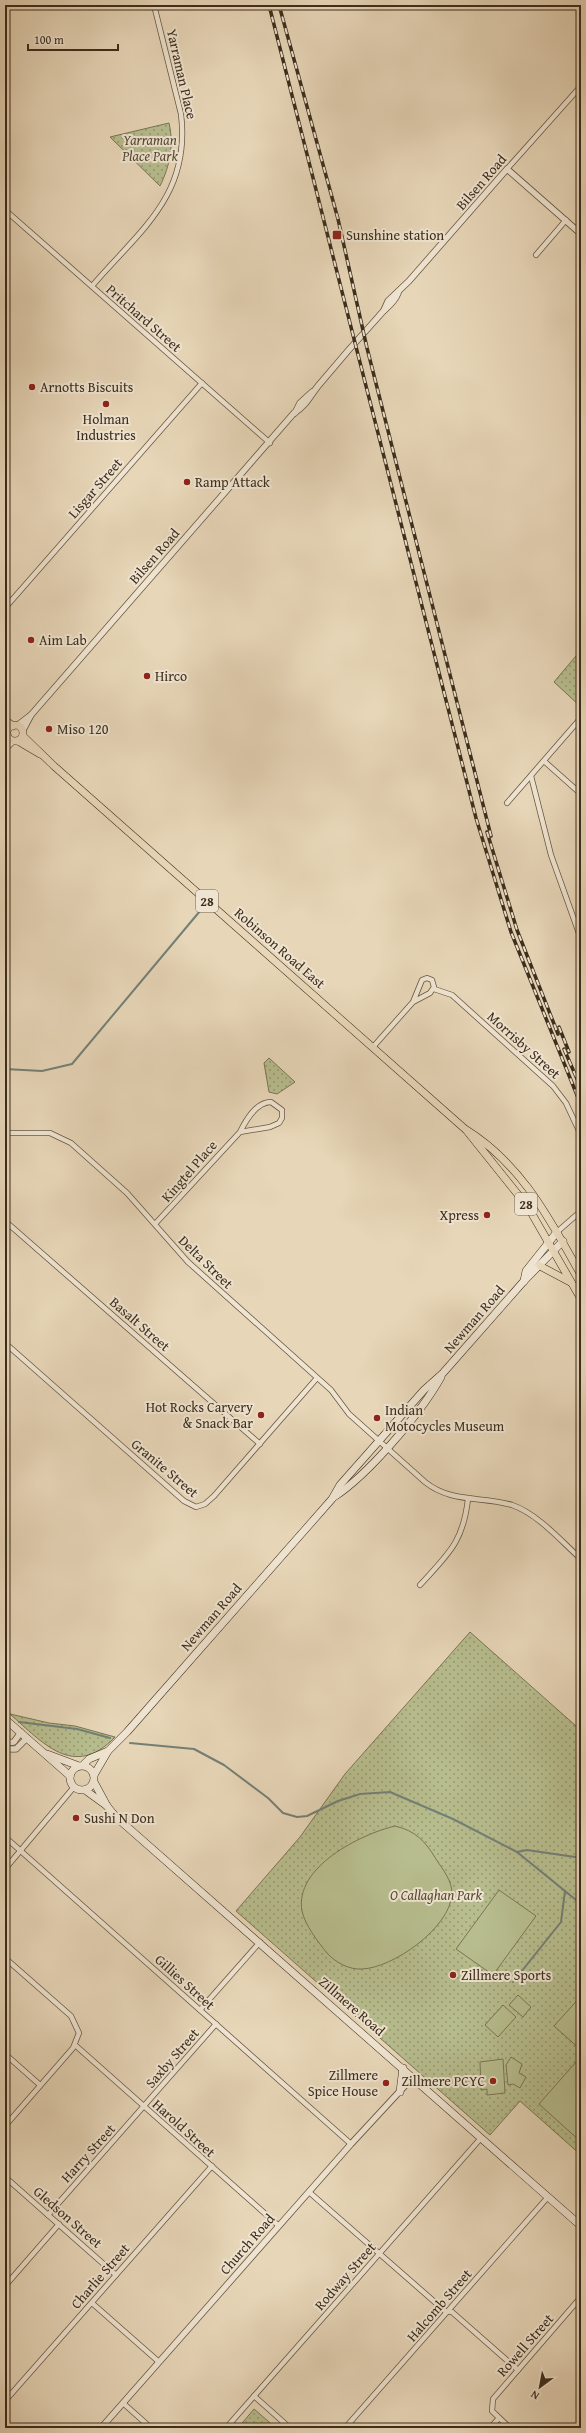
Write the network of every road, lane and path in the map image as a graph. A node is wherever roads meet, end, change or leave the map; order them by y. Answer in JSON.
{"nodes":[{"id":1,"x":154,"y":5,"type":"edge"},
{"id":2,"x":581,"y":86,"type":"edge"},
{"id":3,"x":508,"y":169,"type":"junction"},
{"id":4,"x":5,"y":210,"type":"edge"},
{"id":5,"x":566,"y":220,"type":"junction"},
{"id":6,"x":581,"y":234,"type":"edge"},
{"id":7,"x":536,"y":254,"type":"dead end"},
{"id":8,"x":92,"y":286,"type":"junction"},
{"id":9,"x":202,"y":383,"type":"junction"},
{"id":10,"x":270,"y":442,"type":"junction"},
{"id":11,"x":5,"y":608,"type":"edge"},
{"id":12,"x":580,"y":719,"type":"dead end"},
{"id":13,"x":5,"y":720,"type":"edge"},
{"id":14,"x":13,"y":734,"type":"edge"},
{"id":15,"x":5,"y":748,"type":"edge"},
{"id":16,"x":544,"y":761,"type":"junction"},
{"id":17,"x":531,"y":776,"type":"junction"},
{"id":18,"x":581,"y":794,"type":"edge"},
{"id":19,"x":507,"y":803,"type":"dead end"},
{"id":20,"x":581,"y":938,"type":"edge"},
{"id":21,"x":434,"y":989,"type":"junction"},
{"id":22,"x":413,"y":1002,"type":"junction"},
{"id":23,"x":373,"y":1047,"type":"junction"},
{"id":24,"x":466,"y":1129,"type":"junction"},
{"id":25,"x":240,"y":1132,"type":"junction"},
{"id":26,"x":5,"y":1133,"type":"edge"},
{"id":27,"x":581,"y":1135,"type":"edge"},
{"id":28,"x":581,"y":1211,"type":"edge"},
{"id":29,"x":5,"y":1221,"type":"edge"},
{"id":30,"x":155,"y":1224,"type":"junction"},
{"id":31,"x":557,"y":1232,"type":"junction"},
{"id":32,"x":563,"y":1241,"type":"junction"},
{"id":33,"x":548,"y":1242,"type":"junction"},
{"id":34,"x":553,"y":1251,"type":"junction"},
{"id":35,"x":540,"y":1266,"type":"junction"},
{"id":36,"x":581,"y":1275,"type":"edge"},
{"id":37,"x":524,"y":1281,"type":"junction"},
{"id":38,"x":570,"y":1282,"type":"junction"},
{"id":39,"x":581,"y":1299,"type":"edge"},
{"id":40,"x":5,"y":1343,"type":"edge"},
{"id":41,"x":443,"y":1373,"type":"junction"},
{"id":42,"x":317,"y":1378,"type":"junction"},
{"id":43,"x":379,"y":1441,"type":"junction"},
{"id":44,"x":260,"y":1444,"type":"junction"},
{"id":45,"x":386,"y":1447,"type":"junction"},
{"id":46,"x":332,"y":1499,"type":"junction"},
{"id":47,"x":468,"y":1499,"type":"junction"},
{"id":48,"x":581,"y":1559,"type":"edge"},
{"id":49,"x":420,"y":1584,"type":"dead end"},
{"id":50,"x":5,"y":1719,"type":"edge"},
{"id":51,"x":21,"y":1732,"type":"junction"},
{"id":52,"x":27,"y":1738,"type":"junction"},
{"id":53,"x":5,"y":1743,"type":"edge"},
{"id":54,"x":5,"y":1749,"type":"edge"},
{"id":55,"x":108,"y":1751,"type":"junction"},
{"id":56,"x":47,"y":1754,"type":"junction"},
{"id":57,"x":81,"y":1766,"type":"junction"},
{"id":58,"x":70,"y":1776,"type":"junction"},
{"id":59,"x":94,"y":1778,"type":"junction"},
{"id":60,"x":74,"y":1787,"type":"junction"},
{"id":61,"x":85,"y":1790,"type":"junction"},
{"id":62,"x":106,"y":1806,"type":"junction"},
{"id":63,"x":5,"y":1837,"type":"edge"},
{"id":64,"x":21,"y":1851,"type":"junction"},
{"id":65,"x":5,"y":1869,"type":"edge"},
{"id":66,"x":260,"y":1942,"type":"junction"},
{"id":67,"x":5,"y":1958,"type":"edge"},
{"id":68,"x":200,"y":2010,"type":"junction"},
{"id":69,"x":216,"y":2024,"type":"junction"},
{"id":70,"x":75,"y":2045,"type":"junction"},
{"id":71,"x":5,"y":2054,"type":"edge"},
{"id":72,"x":403,"y":2068,"type":"junction"},
{"id":73,"x":413,"y":2077,"type":"junction"},
{"id":74,"x":40,"y":2085,"type":"junction"},
{"id":75,"x":400,"y":2092,"type":"junction"},
{"id":76,"x":144,"y":2106,"type":"junction"},
{"id":77,"x":5,"y":2126,"type":"edge"},
{"id":78,"x":481,"y":2138,"type":"junction"},
{"id":79,"x":351,"y":2144,"type":"junction"},
{"id":80,"x":212,"y":2166,"type":"junction"},
{"id":81,"x":5,"y":2177,"type":"edge"},
{"id":82,"x":309,"y":2192,"type":"junction"},
{"id":83,"x":548,"y":2197,"type":"junction"},
{"id":84,"x":48,"y":2215,"type":"junction"},
{"id":85,"x":59,"y":2224,"type":"junction"},
{"id":86,"x":279,"y":2226,"type":"junction"},
{"id":87,"x":581,"y":2226,"type":"edge"},
{"id":88,"x":379,"y":2253,"type":"junction"},
{"id":89,"x":116,"y":2274,"type":"junction"},
{"id":90,"x":5,"y":2286,"type":"edge"},
{"id":91,"x":581,"y":2297,"type":"edge"},
{"id":92,"x":92,"y":2302,"type":"junction"},
{"id":93,"x":448,"y":2312,"type":"junction"},
{"id":94,"x":159,"y":2362,"type":"junction"},
{"id":95,"x":518,"y":2370,"type":"junction"},
{"id":96,"x":254,"y":2396,"type":"junction"},
{"id":97,"x":5,"y":2401,"type":"edge"},
{"id":98,"x":123,"y":2403,"type":"junction"},
{"id":99,"x":499,"y":2418,"type":"junction"},
{"id":100,"x":101,"y":2428,"type":"edge"},
{"id":101,"x":151,"y":2428,"type":"edge"},
{"id":102,"x":226,"y":2428,"type":"edge"},
{"id":103,"x":290,"y":2428,"type":"edge"},
{"id":104,"x":345,"y":2428,"type":"edge"},
{"id":105,"x":490,"y":2428,"type":"edge"},
{"id":106,"x":510,"y":2428,"type":"edge"}],
"edges":[{"from":1,"to":8,"type":"street","name":"Yarraman Place"},
{"from":2,"to":3,"type":"street","name":"Bilsen Road"},
{"from":3,"to":5,"type":"street"},
{"from":3,"to":10,"type":"street","name":"Bilsen Road"},
{"from":4,"to":8,"type":"street","name":"Pritchard Street"},
{"from":5,"to":6,"type":"street"},
{"from":5,"to":7,"type":"street"},
{"from":8,"to":9,"type":"street","name":"Pritchard Street"},
{"from":9,"to":10,"type":"street","name":"Pritchard Street"},
{"from":9,"to":11,"type":"street","name":"Lisgar Street"},
{"from":10,"to":14,"type":"street","name":"Bilsen Road"},
{"from":12,"to":16,"type":"street"},
{"from":13,"to":14,"type":"main road","name":"Robinson Road East","number":"28"},
{"from":14,"to":15,"type":"street","name":"Bilsen Road"},
{"from":14,"to":23,"type":"main road","name":"Robinson Road East","number":"28"},
{"from":16,"to":17,"type":"street"},
{"from":16,"to":18,"type":"street"},
{"from":17,"to":19,"type":"street"},
{"from":17,"to":20,"type":"street"},
{"from":21,"to":22,"type":"street","name":"Morrisby Street"},
{"from":21,"to":22,"type":"street","name":"Morrisby Street"},
{"from":21,"to":27,"type":"street","name":"Morrisby Street"},
{"from":22,"to":23,"type":"street","name":"Morrisby Street"},
{"from":23,"to":24,"type":"main road","name":"Robinson Road East","number":"28"},
{"from":24,"to":31,"type":"main road","name":"Robinson Road East","number":"28"},
{"from":24,"to":33,"type":"main road","name":"Robinson Road East","number":"28"},
{"from":25,"to":25,"type":"street","name":"Kingtel Place"},
{"from":25,"to":30,"type":"street","name":"Kingtel Place"},
{"from":26,"to":30,"type":"street","name":"Delta Street"},
{"from":28,"to":31,"type":"street","name":"Newman Road"},
{"from":29,"to":44,"type":"street","name":"Basalt Street"},
{"from":30,"to":42,"type":"street","name":"Delta Street"},
{"from":31,"to":32,"type":"main road","name":"Robinson Road East","number":"28"},
{"from":31,"to":33,"type":"main road","name":"Newman Road"},
{"from":32,"to":34,"type":"main road","name":"Newman Road"},
{"from":32,"to":36,"type":"main road","name":"Robinson Road East","number":"28"},
{"from":33,"to":34,"type":"main road","name":"Robinson Road East","number":"28"},
{"from":33,"to":37,"type":"main road","name":"Newman Road"},
{"from":34,"to":35,"type":"main road","name":"Newman Road"},
{"from":34,"to":38,"type":"main road","name":"Robinson Road East","number":"28"},
{"from":35,"to":37,"type":"main road","name":"Newman Road"},
{"from":35,"to":38,"type":"main road"},
{"from":37,"to":41,"type":"main road","name":"Newman Road"},
{"from":38,"to":39,"type":"main road","name":"Robinson Road East","number":"28"},
{"from":40,"to":44,"type":"street","name":"Granite Street"},
{"from":41,"to":43,"type":"main road","name":"Newman Road"},
{"from":41,"to":45,"type":"main road","name":"Newman Road"},
{"from":42,"to":43,"type":"street","name":"Delta Street"},
{"from":42,"to":44,"type":"street","name":"Granite Street"},
{"from":43,"to":45,"type":"street","name":"Delta Street"},
{"from":43,"to":46,"type":"main road","name":"Newman Road"},
{"from":45,"to":46,"type":"main road","name":"Newman Road"},
{"from":45,"to":47,"type":"street","name":"Delta Street"},
{"from":46,"to":55,"type":"main road","name":"Newman Road"},
{"from":47,"to":48,"type":"street","name":"Delta Street"},
{"from":47,"to":49,"type":"street"},
{"from":50,"to":51,"type":"main road"},
{"from":51,"to":52,"type":"main road"},
{"from":51,"to":53,"type":"street"},
{"from":52,"to":54,"type":"street"},
{"from":52,"to":56,"type":"main road"},
{"from":55,"to":57,"type":"main road","name":"Newman Road"},
{"from":55,"to":59,"type":"main road","name":"Newman Road"},
{"from":56,"to":57,"type":"main road"},
{"from":56,"to":58,"type":"main road"},
{"from":57,"to":58,"type":"main road"},
{"from":57,"to":59,"type":"main road"},
{"from":58,"to":60,"type":"main road"},
{"from":59,"to":61,"type":"main road"},
{"from":59,"to":62,"type":"main road","name":"Zillmere Road"},
{"from":60,"to":61,"type":"main road"},
{"from":60,"to":64,"type":"street"},
{"from":61,"to":62,"type":"main road","name":"Zillmere Road"},
{"from":62,"to":66,"type":"main road","name":"Zillmere Road"},
{"from":63,"to":64,"type":"street","name":"Gillies Street"},
{"from":64,"to":65,"type":"street"},
{"from":64,"to":68,"type":"street","name":"Gillies Street"},
{"from":66,"to":68,"type":"street"},
{"from":66,"to":72,"type":"main road","name":"Zillmere Road"},
{"from":67,"to":70,"type":"street"},
{"from":68,"to":69,"type":"street","name":"Gillies Street"},
{"from":69,"to":76,"type":"street","name":"Saxby Street"},
{"from":69,"to":79,"type":"street","name":"Gillies Street"},
{"from":70,"to":74,"type":"street"},
{"from":70,"to":76,"type":"street","name":"Harold Street"},
{"from":71,"to":74,"type":"street"},
{"from":72,"to":73,"type":"main road","name":"Zillmere Road"},
{"from":72,"to":75,"type":"main road"},
{"from":73,"to":75,"type":"street","name":"Church Road"},
{"from":73,"to":78,"type":"main road","name":"Zillmere Road"},
{"from":74,"to":77,"type":"street"},
{"from":75,"to":79,"type":"street","name":"Church Road"},
{"from":76,"to":80,"type":"street","name":"Harold Street"},
{"from":76,"to":84,"type":"street","name":"Harry Street"},
{"from":78,"to":83,"type":"main road","name":"Zillmere Road"},
{"from":78,"to":88,"type":"street","name":"Rodway Street"},
{"from":79,"to":82,"type":"street","name":"Church Road"},
{"from":80,"to":86,"type":"street","name":"Harold Street"},
{"from":80,"to":89,"type":"street","name":"Charlie Street"},
{"from":81,"to":84,"type":"street","name":"Gledson Street"},
{"from":82,"to":86,"type":"street","name":"Church Road"},
{"from":82,"to":88,"type":"street"},
{"from":83,"to":87,"type":"main road","name":"Zillmere Road"},
{"from":83,"to":93,"type":"street","name":"Halcomb Street"},
{"from":84,"to":85,"type":"street","name":"Gledson Street"},
{"from":85,"to":89,"type":"street","name":"Gledson Street"},
{"from":85,"to":90,"type":"street"},
{"from":86,"to":94,"type":"street","name":"Church Road"},
{"from":88,"to":93,"type":"street"},
{"from":88,"to":96,"type":"street","name":"Rodway Street"},
{"from":89,"to":92,"type":"street","name":"Charlie Street"},
{"from":91,"to":95,"type":"street","name":"Rowell Street"},
{"from":92,"to":94,"type":"street"},
{"from":92,"to":97,"type":"street","name":"Charlie Street"},
{"from":93,"to":95,"type":"street"},
{"from":93,"to":104,"type":"street","name":"Halcomb Street"},
{"from":94,"to":98,"type":"street","name":"Church Road"},
{"from":95,"to":99,"type":"street","name":"Rowell Street"},
{"from":96,"to":102,"type":"street","name":"Rodway Street"},
{"from":96,"to":103,"type":"street"},
{"from":98,"to":100,"type":"street","name":"Church Road"},
{"from":98,"to":101,"type":"street"},
{"from":99,"to":105,"type":"street"},
{"from":99,"to":106,"type":"street"}]}
